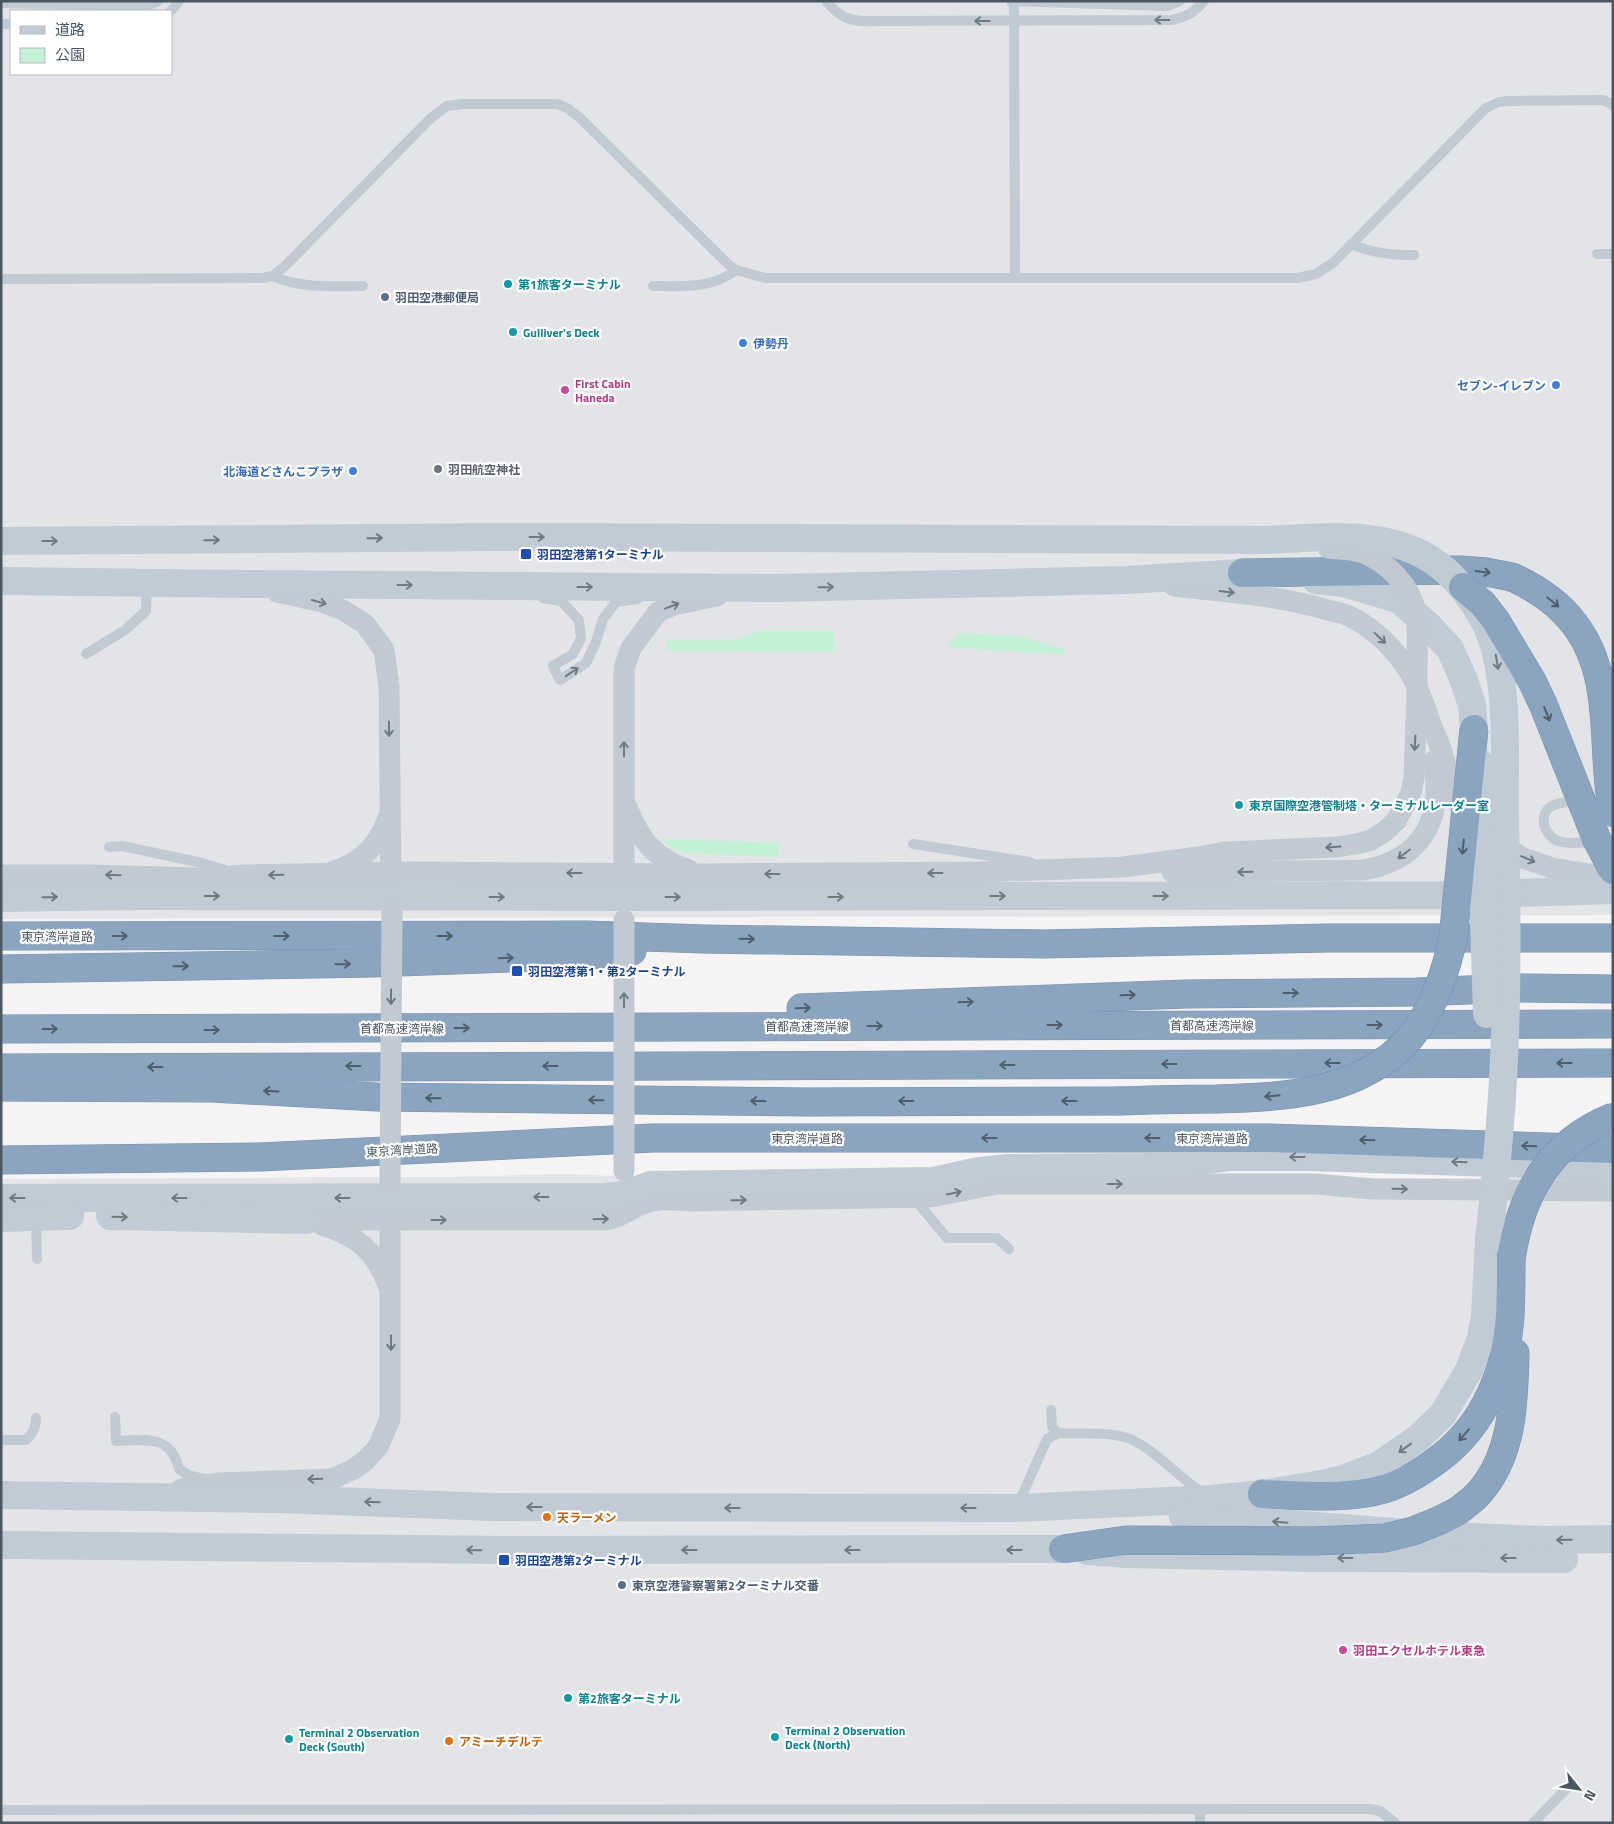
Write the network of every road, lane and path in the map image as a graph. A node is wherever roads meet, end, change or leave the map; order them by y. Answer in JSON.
{"nodes":[{"id":1,"x":158,"y":1,"type":"edge"},
{"id":2,"x":826,"y":1,"type":"edge"},
{"id":3,"x":1012,"y":1,"type":"edge"},
{"id":4,"x":1180,"y":1,"type":"edge"},
{"id":5,"x":1204,"y":1,"type":"edge"},
{"id":6,"x":1,"y":3,"type":"edge"},
{"id":7,"x":1014,"y":21,"type":"junction"},
{"id":8,"x":1613,"y":105,"type":"edge"},
{"id":9,"x":1351,"y":244,"type":"junction"},
{"id":10,"x":1597,"y":254,"type":"dead end"},
{"id":11,"x":1613,"y":254,"type":"edge"},
{"id":12,"x":1414,"y":255,"type":"dead end"},
{"id":13,"x":736,"y":270,"type":"junction"},
{"id":14,"x":273,"y":276,"type":"junction"},
{"id":15,"x":1015,"y":278,"type":"junction"},
{"id":16,"x":1,"y":279,"type":"edge"},
{"id":17,"x":363,"y":286,"type":"dead end"},
{"id":18,"x":653,"y":286,"type":"dead end"},
{"id":19,"x":1266,"y":540,"type":"junction"},
{"id":20,"x":1,"y":542,"type":"edge"},
{"id":21,"x":1242,"y":573,"type":"junction"},
{"id":22,"x":1,"y":580,"type":"edge"},
{"id":23,"x":1126,"y":580,"type":"junction"},
{"id":24,"x":147,"y":583,"type":"junction"},
{"id":25,"x":237,"y":584,"type":"junction"},
{"id":26,"x":471,"y":586,"type":"junction"},
{"id":27,"x":674,"y":587,"type":"junction"},
{"id":28,"x":1463,"y":587,"type":"junction"},
{"id":29,"x":777,"y":588,"type":"junction"},
{"id":30,"x":86,"y":654,"type":"dead end"},
{"id":31,"x":1432,"y":728,"type":"junction"},
{"id":32,"x":1474,"y":729,"type":"junction"},
{"id":33,"x":624,"y":798,"type":"junction"},
{"id":34,"x":1606,"y":805,"type":"edge"},
{"id":35,"x":390,"y":813,"type":"junction"},
{"id":36,"x":1613,"y":842,"type":"edge"},
{"id":37,"x":913,"y":844,"type":"dead end"},
{"id":38,"x":109,"y":847,"type":"dead end"},
{"id":39,"x":1123,"y":867,"type":"junction"},
{"id":40,"x":1066,"y":868,"type":"junction"},
{"id":41,"x":1613,"y":870,"type":"edge"},
{"id":42,"x":324,"y":874,"type":"junction"},
{"id":43,"x":701,"y":874,"type":"junction"},
{"id":44,"x":1,"y":875,"type":"edge"},
{"id":45,"x":245,"y":875,"type":"junction"},
{"id":46,"x":1613,"y":878,"type":"edge"},
{"id":47,"x":1613,"y":890,"type":"edge"},
{"id":48,"x":391,"y":895,"type":"junction"},
{"id":49,"x":624,"y":897,"type":"junction"},
{"id":50,"x":1,"y":898,"type":"edge"},
{"id":51,"x":1,"y":936,"type":"edge"},
{"id":52,"x":1613,"y":938,"type":"edge"},
{"id":53,"x":704,"y":939,"type":"junction"},
{"id":54,"x":1,"y":969,"type":"edge"},
{"id":55,"x":1613,"y":989,"type":"edge"},
{"id":56,"x":1613,"y":1024,"type":"edge"},
{"id":57,"x":634,"y":1026,"type":"junction"},
{"id":58,"x":1,"y":1029,"type":"edge"},
{"id":59,"x":1613,"y":1063,"type":"edge"},
{"id":60,"x":1,"y":1068,"type":"edge"},
{"id":61,"x":1,"y":1087,"type":"edge"},
{"id":62,"x":1613,"y":1117,"type":"edge"},
{"id":63,"x":1613,"y":1149,"type":"edge"},
{"id":64,"x":1,"y":1160,"type":"edge"},
{"id":65,"x":1613,"y":1171,"type":"edge"},
{"id":66,"x":624,"y":1183,"type":"junction"},
{"id":67,"x":1613,"y":1192,"type":"edge"},
{"id":68,"x":913,"y":1196,"type":"junction"},
{"id":69,"x":1,"y":1198,"type":"edge"},
{"id":70,"x":390,"y":1199,"type":"junction"},
{"id":71,"x":36,"y":1217,"type":"junction"},
{"id":72,"x":1,"y":1218,"type":"edge"},
{"id":73,"x":307,"y":1220,"type":"junction"},
{"id":74,"x":1489,"y":1240,"type":"junction"},
{"id":75,"x":1009,"y":1249,"type":"dead end"},
{"id":76,"x":37,"y":1259,"type":"dead end"},
{"id":77,"x":391,"y":1294,"type":"junction"},
{"id":78,"x":1510,"y":1317,"type":"junction"},
{"id":79,"x":1051,"y":1410,"type":"dead end"},
{"id":80,"x":115,"y":1416,"type":"dead end"},
{"id":81,"x":36,"y":1418,"type":"dead end"},
{"id":82,"x":1058,"y":1433,"type":"junction"},
{"id":83,"x":1,"y":1440,"type":"edge"},
{"id":84,"x":218,"y":1483,"type":"junction"},
{"id":85,"x":1262,"y":1494,"type":"junction"},
{"id":86,"x":1,"y":1495,"type":"edge"},
{"id":87,"x":140,"y":1497,"type":"junction"},
{"id":88,"x":1213,"y":1499,"type":"junction"},
{"id":89,"x":1026,"y":1507,"type":"junction"},
{"id":90,"x":1613,"y":1539,"type":"edge"},
{"id":91,"x":1,"y":1545,"type":"edge"},
{"id":92,"x":1063,"y":1550,"type":"junction"},
{"id":93,"x":1613,"y":1558,"type":"edge"},
{"id":94,"x":1570,"y":1785,"type":"dead end"},
{"id":95,"x":1200,"y":1809,"type":"junction"},
{"id":96,"x":1,"y":1810,"type":"edge"},
{"id":97,"x":1200,"y":1823,"type":"edge"},
{"id":98,"x":1395,"y":1823,"type":"edge"},
{"id":99,"x":1532,"y":1823,"type":"edge"}],
"edges":[{"from":1,"to":6,"type":"lane"},
{"from":7,"to":2,"type":"lane","one_way":true},
{"from":3,"to":4,"type":"lane"},
{"from":3,"to":7,"type":"lane"},
{"from":5,"to":7,"type":"lane","one_way":true},
{"from":7,"to":15,"type":"lane"},
{"from":8,"to":9,"type":"lane"},
{"from":9,"to":12,"type":"lane"},
{"from":9,"to":15,"type":"lane"},
{"from":10,"to":11,"type":"lane"},
{"from":13,"to":14,"type":"lane"},
{"from":13,"to":15,"type":"lane"},
{"from":13,"to":18,"type":"lane"},
{"from":14,"to":16,"type":"lane"},
{"from":14,"to":17,"type":"lane"},
{"from":20,"to":19,"type":"street","one_way":true,"bridge":true},
{"from":19,"to":28,"type":"street","bridge":true},
{"from":19,"to":39,"type":"street","one_way":true,"bridge":true},
{"from":21,"to":23,"type":"street"},
{"from":21,"to":32,"type":"street"},
{"from":21,"to":34,"type":"highway","one_way":true,"bridge":true},
{"from":22,"to":24,"type":"street"},
{"from":29,"to":23,"type":"street","one_way":true},
{"from":23,"to":31,"type":"street","one_way":true},
{"from":24,"to":25,"type":"street"},
{"from":24,"to":30,"type":"lane"},
{"from":25,"to":26,"type":"street","one_way":true},
{"from":25,"to":35,"type":"street","one_way":true},
{"from":26,"to":27,"type":"street","one_way":true},
{"from":26,"to":27,"type":"lane","one_way":true},
{"from":27,"to":29,"type":"street"},
{"from":28,"to":41,"type":"highway","one_way":true,"bridge":true},
{"from":28,"to":74,"type":"street","one_way":true,"bridge":true},
{"from":33,"to":29,"type":"street","one_way":true},
{"from":31,"to":39,"type":"street","one_way":true},
{"from":31,"to":46,"type":"street","one_way":true},
{"from":32,"to":61,"type":"highway","one_way":true,"bridge":true},
{"from":32,"to":74,"type":"street","bridge":true},
{"from":33,"to":43,"type":"street"},
{"from":33,"to":49,"type":"street"},
{"from":34,"to":36,"type":"lane"},
{"from":35,"to":42,"type":"street"},
{"from":35,"to":48,"type":"street"},
{"from":37,"to":40,"type":"lane"},
{"from":38,"to":45,"type":"lane"},
{"from":39,"to":40,"type":"street"},
{"from":40,"to":43,"type":"street","one_way":true},
{"from":42,"to":45,"type":"street","one_way":true},
{"from":42,"to":48,"type":"street"},
{"from":43,"to":49,"type":"street"},
{"from":45,"to":44,"type":"street","one_way":true},
{"from":49,"to":47,"type":"street","one_way":true},
{"from":48,"to":49,"type":"street"},
{"from":50,"to":48,"type":"street","one_way":true},
{"from":48,"to":70,"type":"street","one_way":true,"bridge":true},
{"from":66,"to":49,"type":"street","one_way":true,"bridge":true},
{"from":51,"to":53,"type":"highway","name":"東京湾岸道路","one_way":true},
{"from":53,"to":52,"type":"highway","name":"東京湾岸道路","one_way":true},
{"from":54,"to":53,"type":"highway","one_way":true},
{"from":57,"to":55,"type":"highway","one_way":true},
{"from":57,"to":56,"type":"highway","name":"首都高速湾岸線","one_way":true},
{"from":58,"to":57,"type":"highway","name":"首都高速湾岸線","one_way":true},
{"from":59,"to":60,"type":"highway","one_way":true},
{"from":62,"to":78,"type":"highway","bridge":true},
{"from":63,"to":64,"type":"highway","name":"東京湾岸道路","one_way":true},
{"from":65,"to":66,"type":"street","one_way":true},
{"from":66,"to":70,"type":"street","one_way":true},
{"from":68,"to":67,"type":"street","one_way":true},
{"from":70,"to":68,"type":"street","one_way":true},
{"from":68,"to":75,"type":"lane"},
{"from":70,"to":69,"type":"street","one_way":true},
{"from":70,"to":73,"type":"street"},
{"from":70,"to":77,"type":"street"},
{"from":71,"to":72,"type":"street"},
{"from":71,"to":73,"type":"street","one_way":true},
{"from":71,"to":76,"type":"lane"},
{"from":73,"to":77,"type":"street"},
{"from":74,"to":85,"type":"street","one_way":true},
{"from":77,"to":84,"type":"street","one_way":true},
{"from":78,"to":85,"type":"highway","one_way":true},
{"from":78,"to":92,"type":"highway","bridge":true},
{"from":79,"to":82,"type":"lane"},
{"from":80,"to":84,"type":"lane"},
{"from":81,"to":83,"type":"lane"},
{"from":82,"to":88,"type":"lane"},
{"from":82,"to":89,"type":"lane"},
{"from":84,"to":87,"type":"street"},
{"from":85,"to":88,"type":"street"},
{"from":86,"to":87,"type":"street"},
{"from":89,"to":87,"type":"street","one_way":true},
{"from":88,"to":89,"type":"street"},
{"from":90,"to":89,"type":"street","one_way":true},
{"from":92,"to":91,"type":"street","one_way":true,"bridge":true},
{"from":93,"to":92,"type":"street","one_way":true,"bridge":true},
{"from":94,"to":99,"type":"lane"},
{"from":95,"to":96,"type":"lane"},
{"from":95,"to":97,"type":"lane"},
{"from":95,"to":98,"type":"lane"}]}
